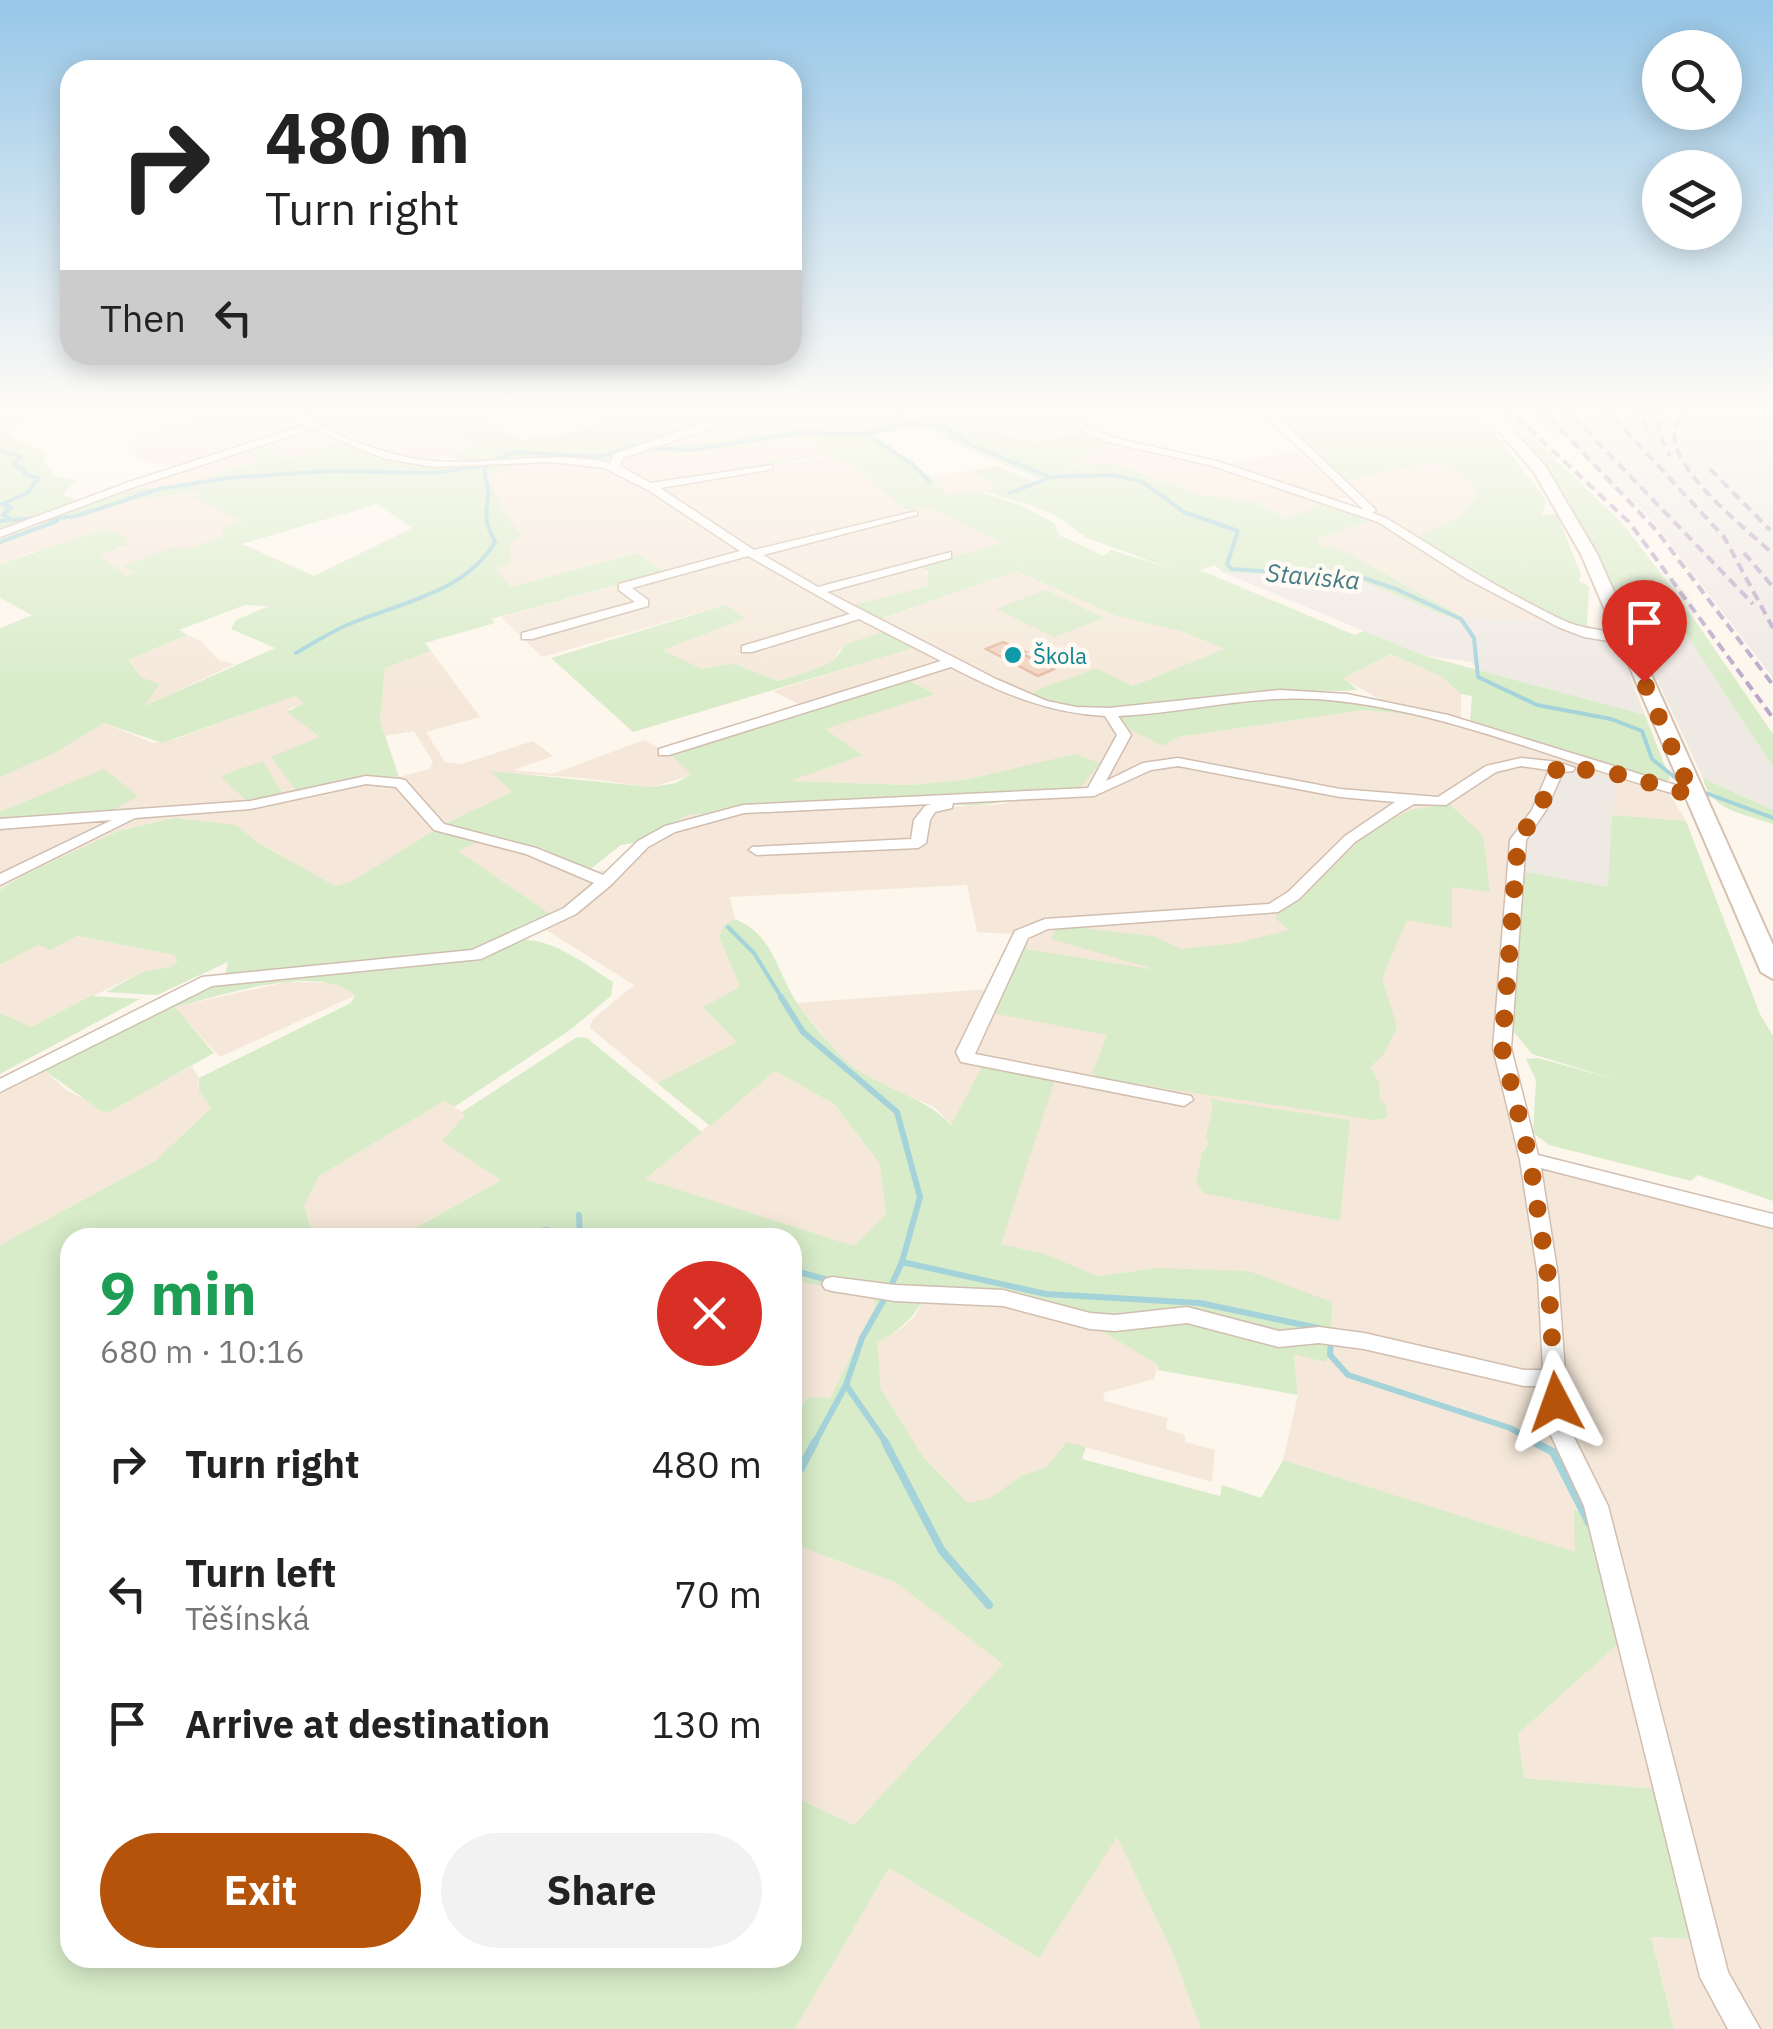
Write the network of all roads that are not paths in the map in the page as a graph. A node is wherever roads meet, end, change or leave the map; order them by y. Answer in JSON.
{"nodes":[{"id":1,"x":88,"y":501,"type":"edge"},
{"id":2,"x":668,"y":501,"type":"edge"},
{"id":3,"x":1325,"y":501,"type":"edge"},
{"id":4,"x":1361,"y":501,"type":"edge"},
{"id":5,"x":1560,"y":501,"type":"edge"},
{"id":6,"x":913,"y":513,"type":"dead end"},
{"id":7,"x":1382,"y":520,"type":"junction"},
{"id":8,"x":0,"y":534,"type":"edge"},
{"id":9,"x":751,"y":553,"type":"junction"},
{"id":10,"x":947,"y":555,"type":"dead end"},
{"id":11,"x":818,"y":590,"type":"junction"},
{"id":12,"x":861,"y":615,"type":"junction"},
{"id":13,"x":527,"y":636,"type":"dead end"},
{"id":14,"x":1627,"y":640,"type":"junction"},
{"id":15,"x":747,"y":648,"type":"dead end"},
{"id":16,"x":952,"y":662,"type":"junction"},
{"id":17,"x":1110,"y":714,"type":"junction"},
{"id":18,"x":664,"y":752,"type":"dead end"},
{"id":19,"x":1558,"y":766,"type":"junction"},
{"id":20,"x":1623,"y":775,"type":"junction"},
{"id":21,"x":1690,"y":788,"type":"junction"},
{"id":22,"x":1094,"y":792,"type":"junction"},
{"id":23,"x":1408,"y":801,"type":"junction"},
{"id":24,"x":957,"y":802,"type":"junction"},
{"id":25,"x":137,"y":813,"type":"junction"},
{"id":26,"x":0,"y":824,"type":"edge"},
{"id":27,"x":756,"y":850,"type":"dead end"},
{"id":28,"x":0,"y":880,"type":"edge"},
{"id":29,"x":604,"y":882,"type":"junction"},
{"id":30,"x":1773,"y":972,"type":"edge"},
{"id":31,"x":0,"y":1086,"type":"edge"},
{"id":32,"x":1184,"y":1100,"type":"dead end"},
{"id":33,"x":1530,"y":1160,"type":"junction"},
{"id":34,"x":1773,"y":1221,"type":"edge"},
{"id":35,"x":832,"y":1284,"type":"dead end"},
{"id":36,"x":1554,"y":1378,"type":"junction"},
{"id":37,"x":1744,"y":2029,"type":"edge"}],
"edges":[{"from":1,"to":8,"type":"street"},
{"from":2,"to":9,"type":"street"},
{"from":3,"to":7,"type":"street"},
{"from":4,"to":7,"type":"street"},
{"from":5,"to":14,"type":"main road"},
{"from":6,"to":9,"type":"street"},
{"from":7,"to":14,"type":"street"},
{"from":9,"to":11,"type":"street"},
{"from":9,"to":13,"type":"street"},
{"from":10,"to":11,"type":"street"},
{"from":11,"to":12,"type":"street"},
{"from":12,"to":15,"type":"street"},
{"from":12,"to":16,"type":"street"},
{"from":14,"to":21,"type":"main road"},
{"from":16,"to":17,"type":"street"},
{"from":16,"to":18,"type":"street"},
{"from":17,"to":20,"type":"street"},
{"from":17,"to":22,"type":"street"},
{"from":19,"to":20,"type":"street"},
{"from":19,"to":23,"type":"street"},
{"from":19,"to":33,"type":"street"},
{"from":20,"to":21,"type":"street"},
{"from":21,"to":30,"type":"main road"},
{"from":22,"to":23,"type":"street"},
{"from":22,"to":24,"type":"street"},
{"from":23,"to":32,"type":"street"},
{"from":24,"to":27,"type":"street"},
{"from":24,"to":29,"type":"street"},
{"from":25,"to":26,"type":"street"},
{"from":25,"to":28,"type":"street"},
{"from":25,"to":29,"type":"street"},
{"from":29,"to":31,"type":"street"},
{"from":33,"to":34,"type":"street"},
{"from":33,"to":36,"type":"street"},
{"from":35,"to":36,"type":"street"},
{"from":36,"to":37,"type":"street"}]}
